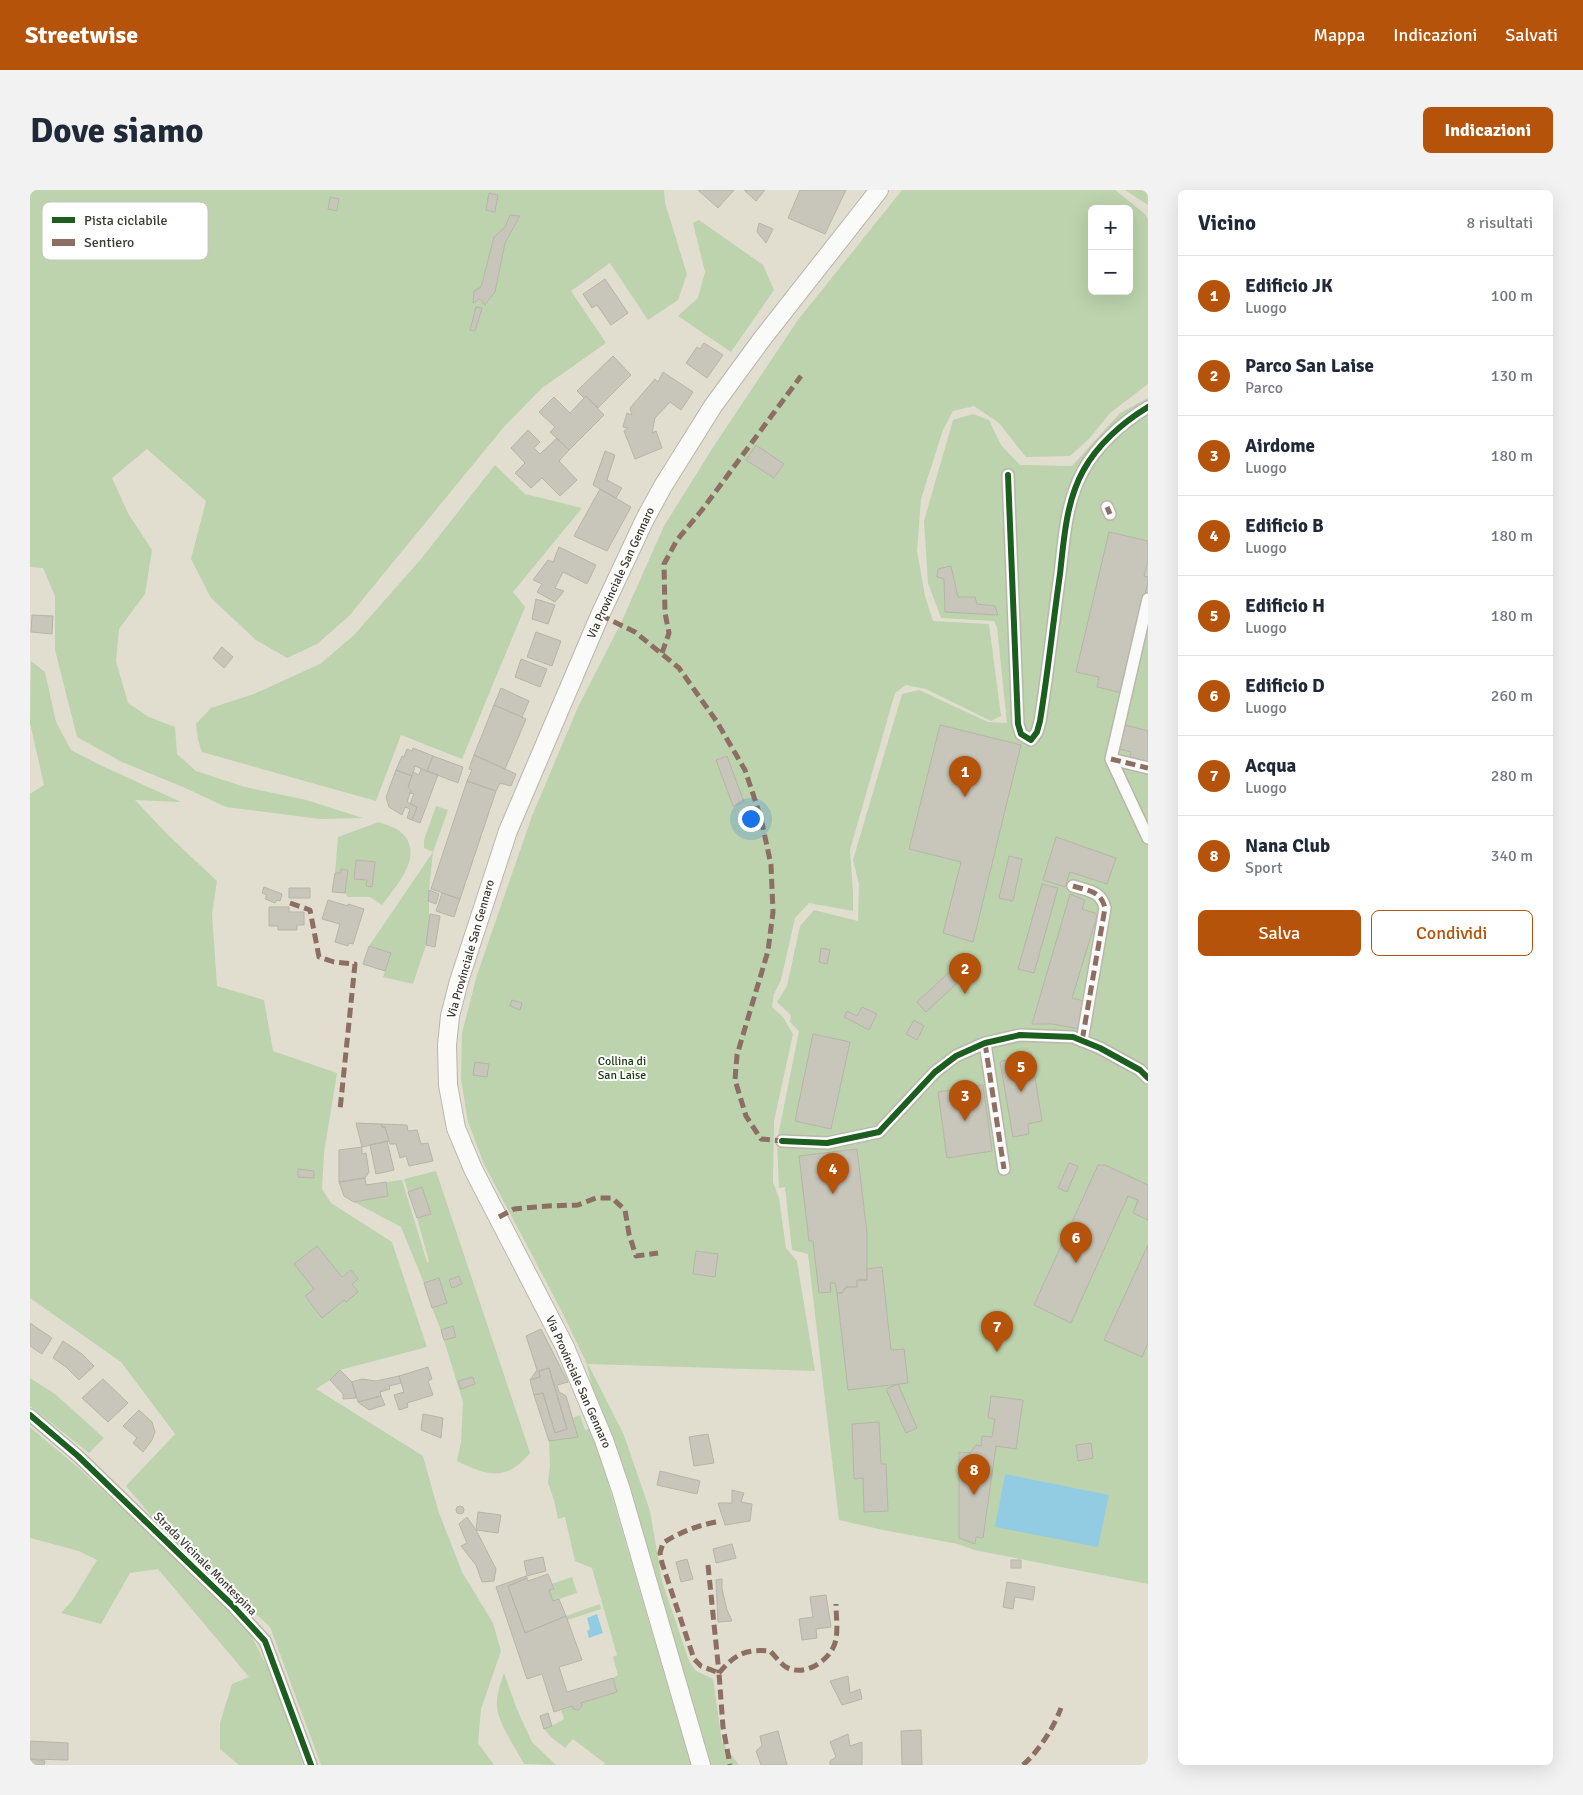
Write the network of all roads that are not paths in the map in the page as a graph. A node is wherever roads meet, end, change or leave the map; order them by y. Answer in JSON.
{"nodes":[{"id":1,"x":879,"y":190,"type":"edge"},
{"id":2,"x":1148,"y":408,"type":"edge"},
{"id":3,"x":1008,"y":475,"type":"dead end"},
{"id":4,"x":1148,"y":599,"type":"edge"},
{"id":5,"x":1111,"y":759,"type":"junction"},
{"id":6,"x":1148,"y":768,"type":"edge"},
{"id":7,"x":1148,"y":838,"type":"edge"},
{"id":8,"x":1073,"y":886,"type":"dead end"},
{"id":9,"x":1082,"y":1041,"type":"junction"},
{"id":10,"x":985,"y":1043,"type":"junction"},
{"id":11,"x":1148,"y":1078,"type":"edge"},
{"id":12,"x":782,"y":1141,"type":"dead end"},
{"id":13,"x":1004,"y":1168,"type":"dead end"},
{"id":14,"x":30,"y":1415,"type":"edge"},
{"id":15,"x":311,"y":1765,"type":"edge"},
{"id":16,"x":701,"y":1765,"type":"edge"}],
"edges":[{"from":1,"to":16,"type":"main road","name":"Via Provinciale San Gennaro"},
{"from":2,"to":3,"type":"street"},
{"from":4,"to":5,"type":"street"},
{"from":5,"to":6,"type":"street"},
{"from":5,"to":7,"type":"street"},
{"from":8,"to":9,"type":"street"},
{"from":9,"to":10,"type":"street"},
{"from":9,"to":11,"type":"street"},
{"from":10,"to":12,"type":"street"},
{"from":10,"to":13,"type":"street"},
{"from":14,"to":15,"type":"street","name":"Strada Vicinale Montespina"}]}
